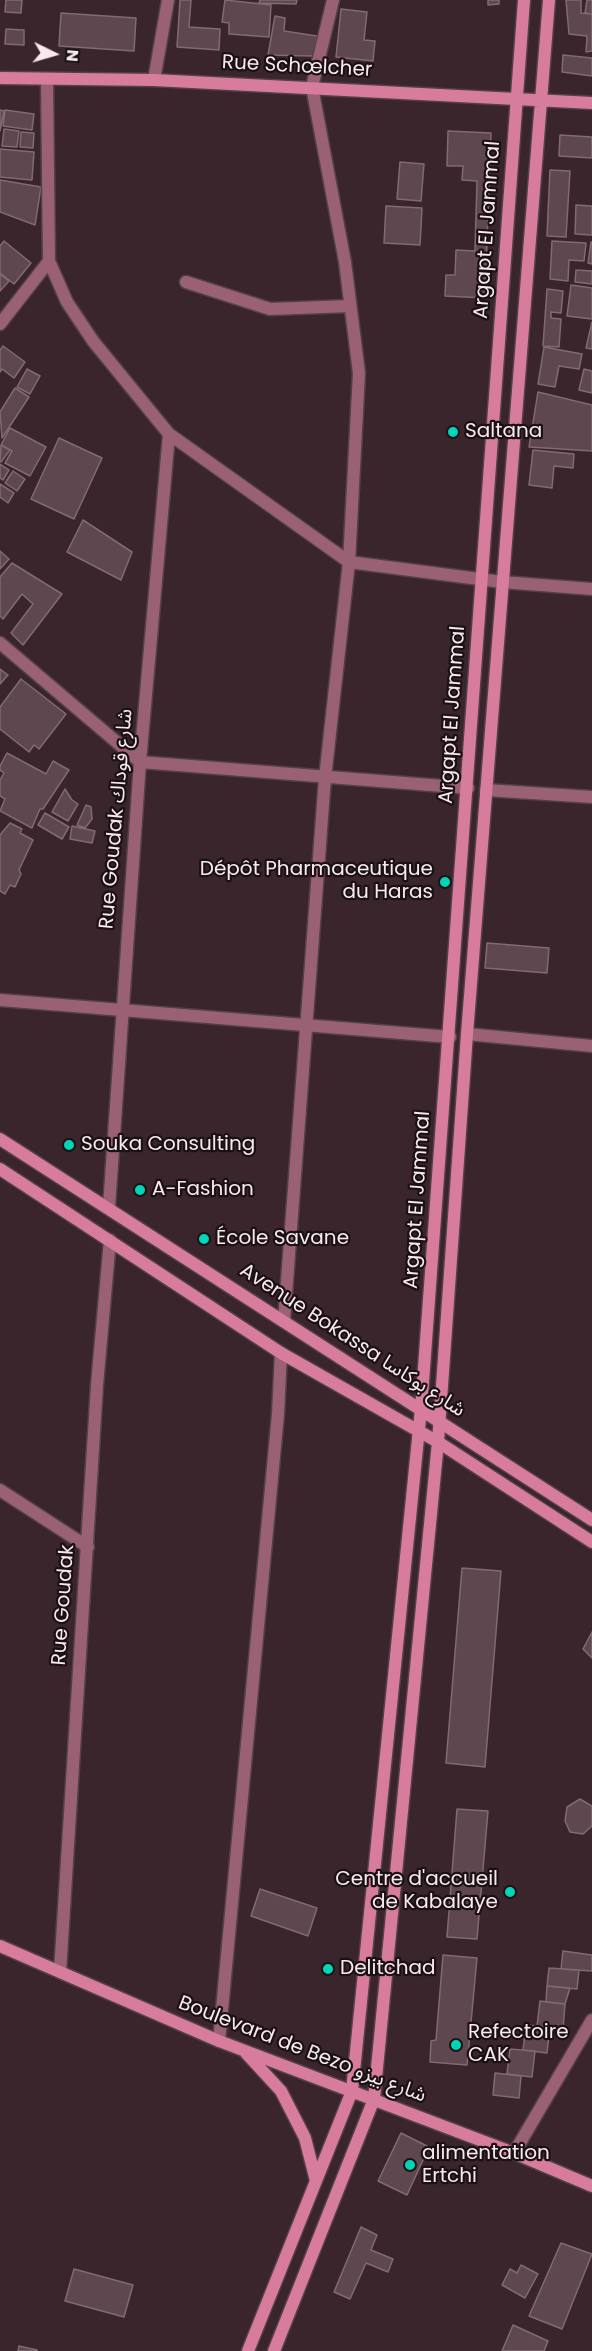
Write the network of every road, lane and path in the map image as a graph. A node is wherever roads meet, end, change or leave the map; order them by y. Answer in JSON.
{"nodes":[{"id":1,"x":168,"y":0,"type":"edge"},
{"id":2,"x":333,"y":0,"type":"edge"},
{"id":3,"x":524,"y":0,"type":"edge"},
{"id":4,"x":549,"y":0,"type":"edge"},
{"id":5,"x":0,"y":78,"type":"edge"},
{"id":6,"x":47,"y":80,"type":"junction"},
{"id":7,"x":154,"y":80,"type":"junction"},
{"id":8,"x":312,"y":87,"type":"junction"},
{"id":9,"x":516,"y":98,"type":"junction"},
{"id":10,"x":540,"y":99,"type":"junction"},
{"id":11,"x":592,"y":103,"type":"edge"},
{"id":12,"x":49,"y":261,"type":"junction"},
{"id":13,"x":186,"y":282,"type":"dead end"},
{"id":14,"x":351,"y":306,"type":"junction"},
{"id":15,"x":0,"y":324,"type":"edge"},
{"id":16,"x":169,"y":434,"type":"junction"},
{"id":17,"x":350,"y":562,"type":"junction"},
{"id":18,"x":482,"y":579,"type":"junction"},
{"id":19,"x":502,"y":582,"type":"junction"},
{"id":20,"x":592,"y":589,"type":"edge"},
{"id":21,"x":0,"y":643,"type":"edge"},
{"id":22,"x":140,"y":762,"type":"junction"},
{"id":23,"x":325,"y":778,"type":"junction"},
{"id":24,"x":468,"y":788,"type":"junction"},
{"id":25,"x":486,"y":790,"type":"junction"},
{"id":26,"x":592,"y":797,"type":"edge"},
{"id":27,"x":0,"y":1000,"type":"edge"},
{"id":28,"x":121,"y":1010,"type":"junction"},
{"id":29,"x":307,"y":1027,"type":"junction"},
{"id":30,"x":467,"y":1034,"type":"junction"},
{"id":31,"x":450,"y":1037,"type":"junction"},
{"id":32,"x":592,"y":1046,"type":"edge"},
{"id":33,"x":0,"y":1139,"type":"edge"},
{"id":34,"x":0,"y":1169,"type":"edge"},
{"id":35,"x":109,"y":1207,"type":"junction"},
{"id":36,"x":110,"y":1240,"type":"junction"},
{"id":37,"x":284,"y":1321,"type":"junction"},
{"id":38,"x":281,"y":1353,"type":"junction"},
{"id":39,"x":421,"y":1408,"type":"junction"},
{"id":40,"x":440,"y":1420,"type":"junction"},
{"id":41,"x":418,"y":1433,"type":"junction"},
{"id":42,"x":438,"y":1442,"type":"junction"},
{"id":43,"x":0,"y":1490,"type":"edge"},
{"id":44,"x":592,"y":1520,"type":"edge"},
{"id":45,"x":592,"y":1542,"type":"edge"},
{"id":46,"x":88,"y":1547,"type":"junction"},
{"id":47,"x":0,"y":1946,"type":"edge"},
{"id":48,"x":60,"y":1972,"type":"junction"},
{"id":49,"x":592,"y":2020,"type":"edge"},
{"id":50,"x":219,"y":2041,"type":"junction"},
{"id":51,"x":243,"y":2050,"type":"junction"},
{"id":52,"x":352,"y":2091,"type":"junction"},
{"id":53,"x":374,"y":2099,"type":"junction"},
{"id":54,"x":514,"y":2153,"type":"junction"},
{"id":55,"x":316,"y":2181,"type":"junction"},
{"id":56,"x":592,"y":2186,"type":"edge"},
{"id":57,"x":248,"y":2351,"type":"edge"},
{"id":58,"x":274,"y":2351,"type":"edge"}],
"edges":[{"from":1,"to":7,"type":"street"},
{"from":2,"to":8,"type":"street"},
{"from":3,"to":9,"type":"street","name":"Argapt El Jammal"},
{"from":4,"to":10,"type":"street","name":"Argapt El Jammal"},
{"from":5,"to":6,"type":"street","name":"Rue Schœlcher"},
{"from":6,"to":7,"type":"street","name":"Rue Schœlcher"},
{"from":6,"to":12,"type":"street"},
{"from":7,"to":8,"type":"street","name":"Rue Schœlcher"},
{"from":8,"to":9,"type":"street","name":"Rue Schœlcher"},
{"from":8,"to":14,"type":"street"},
{"from":9,"to":10,"type":"street","name":"Rue Schœlcher"},
{"from":9,"to":18,"type":"street","name":"Argapt El Jammal"},
{"from":10,"to":11,"type":"street","name":"Rue Schœlcher"},
{"from":10,"to":19,"type":"street","name":"Argapt El Jammal"},
{"from":12,"to":15,"type":"street"},
{"from":12,"to":16,"type":"street"},
{"from":13,"to":14,"type":"street"},
{"from":14,"to":17,"type":"street"},
{"from":16,"to":17,"type":"street"},
{"from":16,"to":22,"type":"street","name":"Rue Goudak شارع قوداك"},
{"from":17,"to":18,"type":"street"},
{"from":17,"to":23,"type":"street"},
{"from":18,"to":19,"type":"street"},
{"from":18,"to":24,"type":"street","name":"Argapt El Jammal"},
{"from":19,"to":20,"type":"street"},
{"from":19,"to":25,"type":"street","name":"Argapt El Jammal"},
{"from":21,"to":22,"type":"street"},
{"from":22,"to":23,"type":"street"},
{"from":22,"to":28,"type":"street","name":"Rue Goudak شارع قوداك"},
{"from":23,"to":24,"type":"street"},
{"from":23,"to":29,"type":"street"},
{"from":24,"to":31,"type":"street","name":"Argapt El Jammal"},
{"from":25,"to":26,"type":"street"},
{"from":25,"to":30,"type":"street","name":"Argapt El Jammal"},
{"from":27,"to":28,"type":"street"},
{"from":28,"to":29,"type":"street"},
{"from":28,"to":35,"type":"street","name":"Rue Goudak شارع قوداك"},
{"from":29,"to":31,"type":"street"},
{"from":29,"to":37,"type":"street"},
{"from":30,"to":32,"type":"street"},
{"from":30,"to":40,"type":"street","name":"Argapt El Jammal"},
{"from":31,"to":39,"type":"street","name":"Argapt El Jammal"},
{"from":33,"to":35,"type":"street","name":"Avenue Bokassa شارع بوكاسا"},
{"from":34,"to":36,"type":"street","name":"Avenue Bokassa شارع بوكاسا"},
{"from":35,"to":37,"type":"street","name":"Avenue Bokassa شارع بوكاسا"},
{"from":36,"to":38,"type":"street","name":"Avenue Bokassa شارع بوكاسا"},
{"from":36,"to":46,"type":"street","name":"Rue Goudak"},
{"from":37,"to":39,"type":"street","name":"Avenue Bokassa شارع بوكاسا"},
{"from":38,"to":41,"type":"street","name":"Avenue Bokassa شارع بوكاسا"},
{"from":38,"to":50,"type":"street"},
{"from":39,"to":40,"type":"street","name":"Avenue Bokassa شارع بوكاسا"},
{"from":39,"to":41,"type":"street","name":"Argapt El Jammal"},
{"from":40,"to":42,"type":"street","name":"Argapt El Jammal"},
{"from":40,"to":44,"type":"street","name":"Avenue Bokassa شارع بوكاسا"},
{"from":41,"to":42,"type":"street","name":"Avenue Bokassa شارع بوكاسا"},
{"from":41,"to":52,"type":"street","name":"Argapt El Jammal"},
{"from":42,"to":45,"type":"street","name":"Avenue Bokassa شارع بوكاسا"},
{"from":42,"to":53,"type":"street","name":"Argapt El Jammal"},
{"from":43,"to":46,"type":"street"},
{"from":46,"to":48,"type":"street","name":"Rue Goudak"},
{"from":47,"to":48,"type":"street","name":"Boulevard de Bezo شارع بيزو"},
{"from":48,"to":50,"type":"street","name":"Boulevard de Bezo شارع بيزو"},
{"from":49,"to":54,"type":"street"},
{"from":50,"to":51,"type":"street","name":"Boulevard de Bezo شارع بيزو"},
{"from":51,"to":52,"type":"street","name":"Boulevard de Bezo شارع بيزو"},
{"from":51,"to":55,"type":"street"},
{"from":52,"to":53,"type":"street","name":"Boulevard de Bezo شارع بيزو"},
{"from":52,"to":55,"type":"street","name":"Argapt El Jammal"},
{"from":53,"to":54,"type":"street","name":"Boulevard de Bezo شارع بيزو"},
{"from":53,"to":58,"type":"street","name":"Argapt El Jammal"},
{"from":54,"to":56,"type":"street","name":"Boulevard de Bezo شارع بيزو"},
{"from":55,"to":57,"type":"street","name":"Argapt El Jammal"}]}
